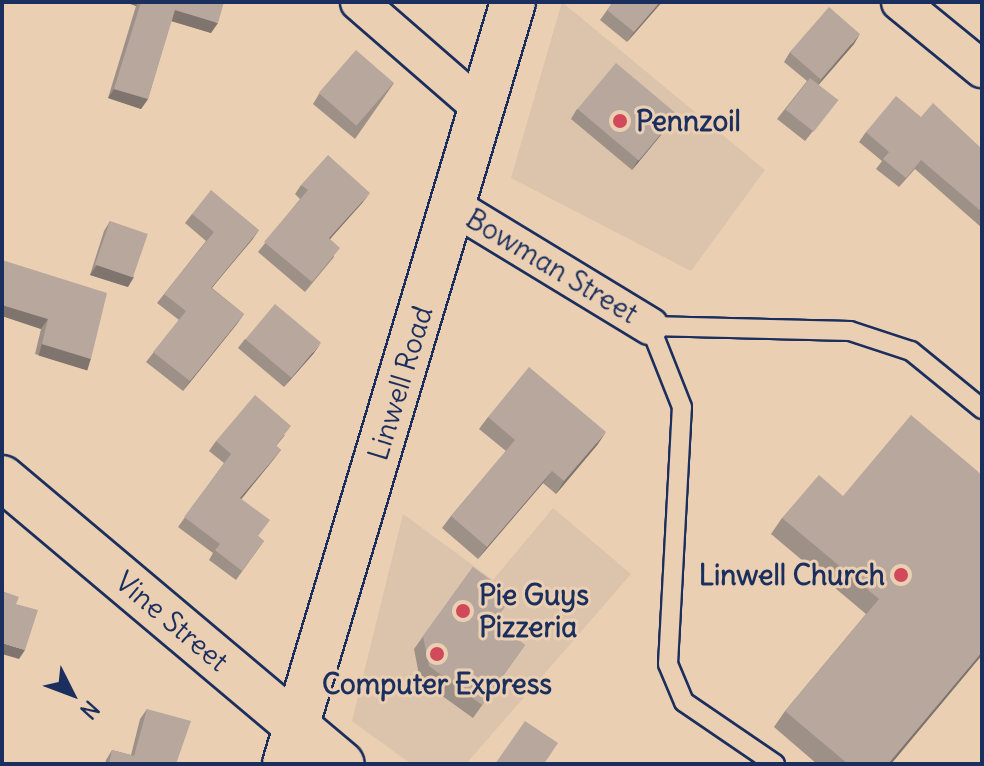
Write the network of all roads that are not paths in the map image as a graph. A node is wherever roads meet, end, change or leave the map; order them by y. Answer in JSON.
{"nodes":[{"id":1,"x":359,"y":2,"type":"edge"},
{"id":2,"x":513,"y":2,"type":"edge"},
{"id":3,"x":900,"y":2,"type":"edge"},
{"id":4,"x":982,"y":69,"type":"edge"},
{"id":5,"x":481,"y":108,"type":"junction"},
{"id":6,"x":454,"y":207,"type":"junction"},
{"id":7,"x":650,"y":326,"type":"junction"},
{"id":8,"x":982,"y":409,"type":"edge"},
{"id":9,"x":2,"y":478,"type":"edge"},
{"id":10,"x":291,"y":745,"type":"edge"},
{"id":11,"x":342,"y":764,"type":"edge"},
{"id":12,"x":775,"y":764,"type":"edge"}],
"edges":[{"from":1,"to":5,"type":"street"},
{"from":2,"to":5,"type":"main road","name":"Linwell Road"},
{"from":3,"to":4,"type":"street"},
{"from":5,"to":6,"type":"main road","name":"Linwell Road"},
{"from":6,"to":7,"type":"street","name":"Bowman Street"},
{"from":6,"to":10,"type":"main road","name":"Linwell Road"},
{"from":7,"to":8,"type":"lane"},
{"from":7,"to":12,"type":"lane"},
{"from":9,"to":10,"type":"main road","name":"Vine Street"},
{"from":10,"to":11,"type":"main road","name":"Vine Street"}]}
